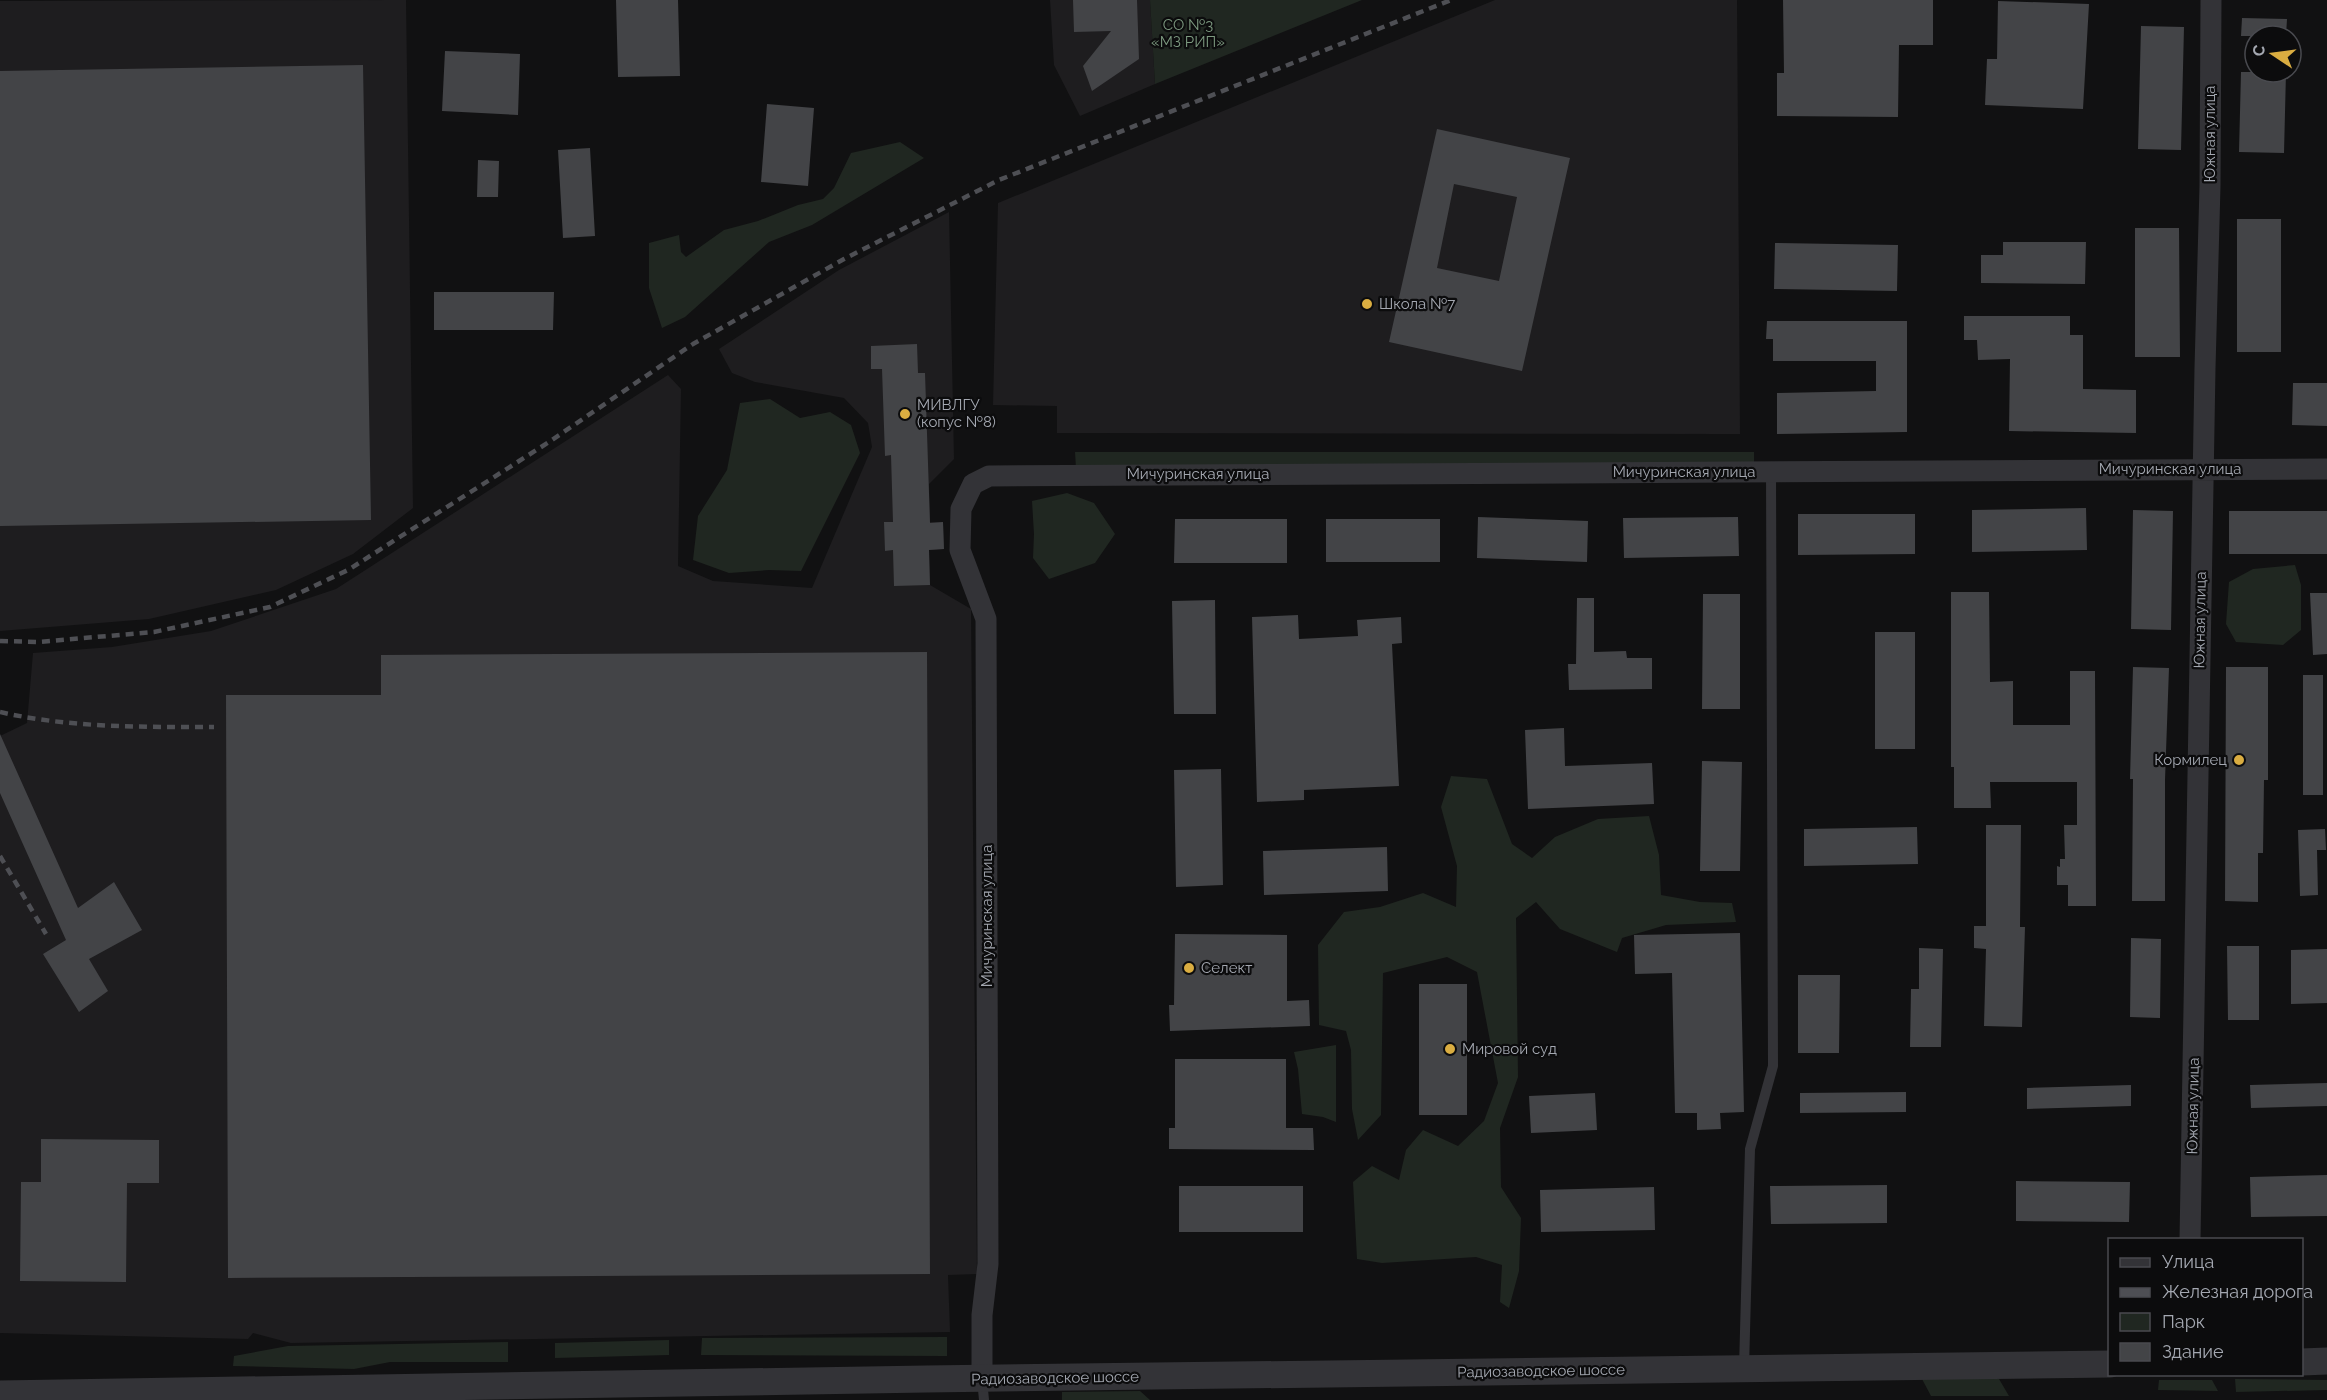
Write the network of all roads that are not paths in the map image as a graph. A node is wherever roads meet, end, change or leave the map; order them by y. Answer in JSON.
{"nodes":[{"id":1,"x":2211,"y":0,"type":"edge"},
{"id":2,"x":2203,"y":469,"type":"junction"},
{"id":3,"x":2327,"y":469,"type":"edge"},
{"id":4,"x":1771,"y":472,"type":"junction"},
{"id":5,"x":2190,"y":1238,"type":"edge"},
{"id":6,"x":2327,"y":1361,"type":"edge"},
{"id":7,"x":2303,"y":1362,"type":"edge"},
{"id":8,"x":2108,"y":1364,"type":"edge"},
{"id":9,"x":1744,"y":1368,"type":"junction"},
{"id":10,"x":983,"y":1389,"type":"edge"},
{"id":11,"x":0,"y":1394,"type":"edge"}],
"edges":[{"from":1,"to":2,"type":"street","name":"Южная улица"},
{"from":2,"to":3,"type":"street","name":"Мичуринская улица"},
{"from":2,"to":4,"type":"street","name":"Мичуринская улица"},
{"from":2,"to":5,"type":"street","name":"Южная улица"},
{"from":4,"to":9,"type":"lane"},
{"from":4,"to":10,"type":"street","name":"Мичуринская улица"},
{"from":6,"to":7,"type":"street"},
{"from":8,"to":9,"type":"street","name":"Радиозаводское шоссе"},
{"from":9,"to":10,"type":"street","name":"Радиозаводское шоссе"},
{"from":10,"to":11,"type":"street","name":"Радиозаводское шоссе"}]}
